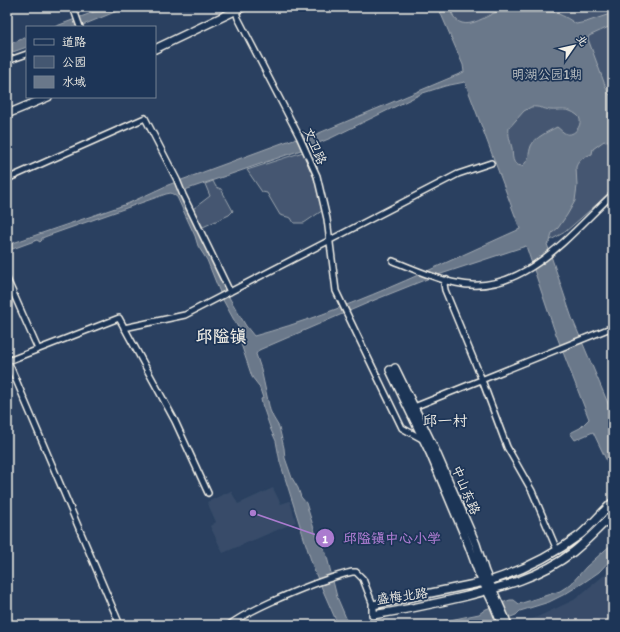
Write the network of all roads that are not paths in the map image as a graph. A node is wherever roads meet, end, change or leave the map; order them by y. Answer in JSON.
{"nodes":[{"id":1,"x":73,"y":7,"type":"edge"},
{"id":2,"x":243,"y":7,"type":"edge"},
{"id":3,"x":611,"y":7,"type":"edge"},
{"id":4,"x":236,"y":9,"type":"edge"},
{"id":5,"x":613,"y":11,"type":"edge"},
{"id":6,"x":80,"y":26,"type":"edge"},
{"id":7,"x":156,"y":49,"type":"edge"},
{"id":8,"x":26,"y":54,"type":"edge"},
{"id":9,"x":7,"y":61,"type":"edge"},
{"id":10,"x":46,"y":98,"type":"edge"},
{"id":11,"x":7,"y":114,"type":"edge"},
{"id":12,"x":491,"y":163,"type":"dead end"},
{"id":13,"x":7,"y":179,"type":"edge"},
{"id":14,"x":613,"y":194,"type":"edge"},
{"id":15,"x":393,"y":261,"type":"dead end"},
{"id":16,"x":7,"y":279,"type":"edge"},
{"id":17,"x":447,"y":280,"type":"junction"},
{"id":18,"x":230,"y":292,"type":"junction"},
{"id":19,"x":613,"y":327,"type":"edge"},
{"id":20,"x":124,"y":328,"type":"junction"},
{"id":21,"x":38,"y":349,"type":"junction"},
{"id":22,"x":7,"y":361,"type":"edge"},
{"id":23,"x":482,"y":380,"type":"junction"},
{"id":24,"x":414,"y":407,"type":"junction"},
{"id":25,"x":424,"y":440,"type":"junction"},
{"id":26,"x":208,"y":493,"type":"dead end"},
{"id":27,"x":613,"y":502,"type":"edge"},
{"id":28,"x":613,"y":514,"type":"edge"},
{"id":29,"x":557,"y":550,"type":"junction"},
{"id":30,"x":486,"y":582,"type":"junction"},
{"id":31,"x":490,"y":590,"type":"junction"},
{"id":32,"x":373,"y":605,"type":"junction"},
{"id":33,"x":504,"y":624,"type":"edge"},
{"id":34,"x":120,"y":625,"type":"edge"},
{"id":35,"x":230,"y":625,"type":"edge"}],
"edges":[{"from":1,"to":6,"type":"street"},
{"from":2,"to":4,"type":"main road"},
{"from":3,"to":5,"type":"street"},
{"from":4,"to":7,"type":"main road"},
{"from":4,"to":25,"type":"street","name":"文卫路"},
{"from":8,"to":9,"type":"street"},
{"from":10,"to":11,"type":"main road"},
{"from":12,"to":18,"type":"street"},
{"from":13,"to":18,"type":"street"},
{"from":14,"to":17,"type":"street"},
{"from":15,"to":17,"type":"street"},
{"from":16,"to":21,"type":"street"},
{"from":17,"to":23,"type":"street"},
{"from":18,"to":20,"type":"street"},
{"from":19,"to":23,"type":"street"},
{"from":20,"to":21,"type":"street"},
{"from":20,"to":26,"type":"street"},
{"from":21,"to":22,"type":"street"},
{"from":22,"to":34,"type":"street"},
{"from":23,"to":24,"type":"street"},
{"from":23,"to":29,"type":"street"},
{"from":24,"to":25,"type":"main road","name":"中山东路"},
{"from":24,"to":30,"type":"main road","name":"中山东路"},
{"from":25,"to":30,"type":"main road","name":"中山东路"},
{"from":27,"to":29,"type":"main road","name":"盛梅北路"},
{"from":28,"to":31,"type":"main road","name":"盛梅北路"},
{"from":29,"to":30,"type":"main road","name":"盛梅北路"},
{"from":30,"to":31,"type":"main road","name":"中山东路"},
{"from":30,"to":32,"type":"main road","name":"盛梅北路"},
{"from":31,"to":32,"type":"main road","name":"盛梅北路"},
{"from":31,"to":33,"type":"main road","name":"中山东路"},
{"from":32,"to":35,"type":"street"}]}
